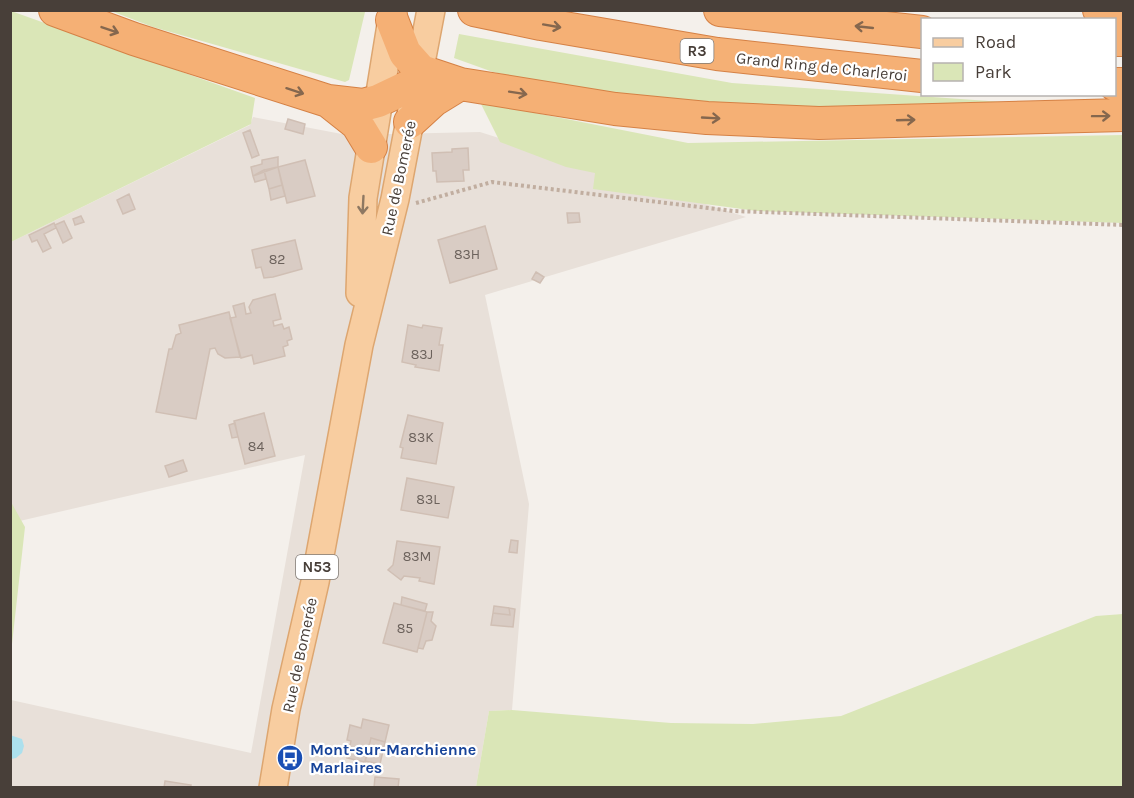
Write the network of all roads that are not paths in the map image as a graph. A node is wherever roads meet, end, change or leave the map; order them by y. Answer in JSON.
{"nodes":[{"id":1,"x":55,"y":10,"type":"edge"},
{"id":2,"x":431,"y":10,"type":"edge"},
{"id":3,"x":474,"y":10,"type":"edge"},
{"id":4,"x":720,"y":10,"type":"edge"},
{"id":5,"x":1099,"y":10,"type":"edge"},
{"id":6,"x":1124,"y":14,"type":"edge"},
{"id":7,"x":921,"y":32,"type":"edge"},
{"id":8,"x":405,"y":44,"type":"edge"},
{"id":9,"x":921,"y":76,"type":"edge"},
{"id":10,"x":460,"y":84,"type":"junction"},
{"id":11,"x":378,"y":100,"type":"junction"},
{"id":12,"x":328,"y":101,"type":"junction"},
{"id":13,"x":1124,"y":115,"type":"edge"},
{"id":14,"x":410,"y":122,"type":"junction"},
{"id":15,"x":371,"y":147,"type":"junction"},
{"id":16,"x":359,"y":345,"type":"junction"},
{"id":17,"x":273,"y":788,"type":"edge"}],
"edges":[{"from":1,"to":12,"type":"highway","one_way":true},
{"from":2,"to":8,"type":"main road","name":"Rue de Bomerée","number":"N53"},
{"from":3,"to":9,"type":"highway","name":"Grand Ring de Charleroi","number":"R3","one_way":true},
{"from":7,"to":4,"type":"highway","one_way":true},
{"from":5,"to":6,"type":"highway"},
{"from":8,"to":10,"type":"highway"},
{"from":8,"to":11,"type":"highway"},
{"from":8,"to":11,"type":"main road","name":"Rue de Bomerée","number":"N53"},
{"from":8,"to":14,"type":"main road","name":"Rue de Bomerée","number":"N53"},
{"from":10,"to":13,"type":"highway","one_way":true},
{"from":10,"to":14,"type":"highway"},
{"from":11,"to":12,"type":"highway"},
{"from":11,"to":15,"type":"main road","name":"Rue de Bomerée","number":"N53"},
{"from":12,"to":15,"type":"highway"},
{"from":14,"to":16,"type":"main road","name":"Rue de Bomerée","number":"N53"},
{"from":15,"to":16,"type":"main road","name":"Rue de Bomerée","number":"N53","one_way":true},
{"from":16,"to":17,"type":"main road","name":"Rue de Bomerée","number":"N53"}]}
